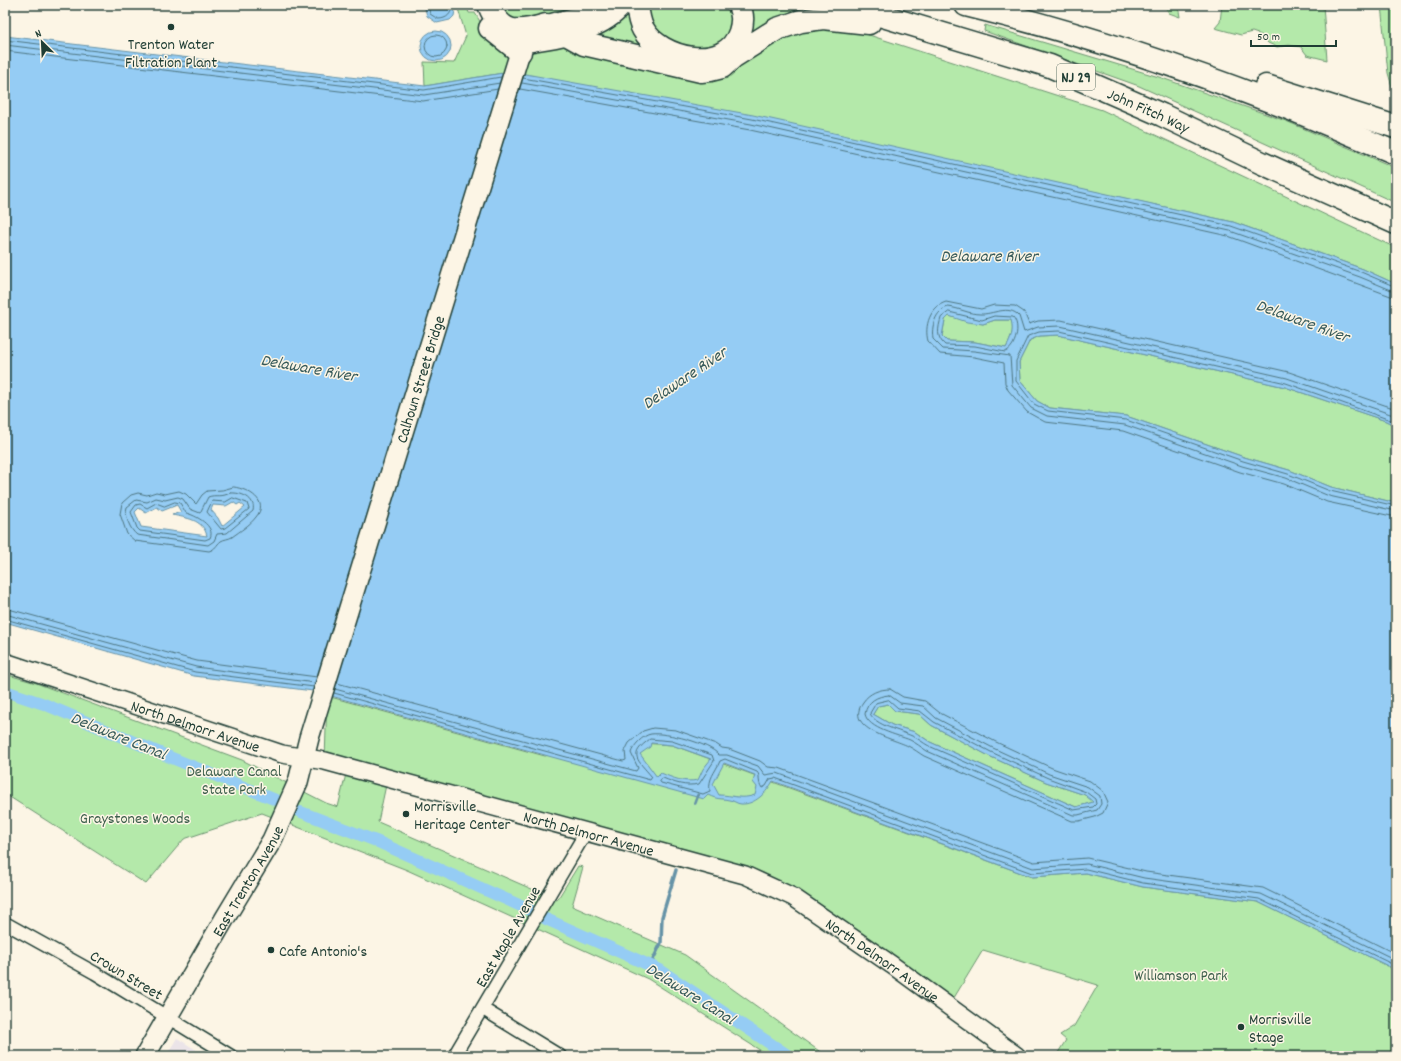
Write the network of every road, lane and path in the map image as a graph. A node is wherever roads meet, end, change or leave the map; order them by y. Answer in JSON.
{"nodes":[{"id":1,"x":476,"y":5,"type":"edge"},
{"id":2,"x":489,"y":5,"type":"edge"},
{"id":3,"x":607,"y":5,"type":"edge"},
{"id":4,"x":623,"y":5,"type":"edge"},
{"id":5,"x":637,"y":5,"type":"edge"},
{"id":6,"x":739,"y":5,"type":"edge"},
{"id":7,"x":846,"y":5,"type":"edge"},
{"id":8,"x":966,"y":5,"type":"edge"},
{"id":9,"x":546,"y":26,"type":"junction"},
{"id":10,"x":921,"y":28,"type":"junction"},
{"id":11,"x":568,"y":35,"type":"junction"},
{"id":12,"x":520,"y":53,"type":"junction"},
{"id":13,"x":1156,"y":60,"type":"junction"},
{"id":14,"x":1396,"y":127,"type":"edge"},
{"id":15,"x":1396,"y":153,"type":"edge"},
{"id":16,"x":1393,"y":220,"type":"edge"},
{"id":17,"x":5,"y":662,"type":"edge"},
{"id":18,"x":323,"y":694,"type":"joint"},
{"id":19,"x":304,"y":757,"type":"junction"},
{"id":20,"x":586,"y":832,"type":"junction"},
{"id":21,"x":5,"y":923,"type":"edge"},
{"id":22,"x":483,"y":1009,"type":"junction"},
{"id":23,"x":168,"y":1018,"type":"junction"},
{"id":24,"x":145,"y":1056,"type":"edge"},
{"id":25,"x":231,"y":1056,"type":"edge"},
{"id":26,"x":454,"y":1056,"type":"edge"},
{"id":27,"x":560,"y":1056,"type":"edge"},
{"id":28,"x":1017,"y":1056,"type":"edge"}],
"edges":[{"from":1,"to":12,"type":"highway"},
{"from":2,"to":9,"type":"highway"},
{"from":3,"to":9,"type":"main road"},
{"from":4,"to":11,"type":"main road"},
{"from":5,"to":6,"type":"highway"},
{"from":7,"to":10,"type":"highway","name":"John Fitch Way","number":"NJ 29"},
{"from":8,"to":13,"type":"highway","number":"NJ 29"},
{"from":9,"to":12,"type":"main road"},
{"from":10,"to":11,"type":"highway"},
{"from":10,"to":16,"type":"highway","name":"John Fitch Way","number":"NJ 29"},
{"from":11,"to":12,"type":"main road"},
{"from":12,"to":18,"type":"main road","name":"Calhoun Street Bridge"},
{"from":13,"to":14,"type":"highway"},
{"from":13,"to":15,"type":"highway","number":"NJ 29"},
{"from":17,"to":19,"type":"main road","name":"North Delmorr Avenue"},
{"from":18,"to":19,"type":"main road","name":"East Trenton Avenue"},
{"from":19,"to":20,"type":"main road","name":"North Delmorr Avenue"},
{"from":19,"to":23,"type":"main road","name":"East Trenton Avenue"},
{"from":20,"to":22,"type":"street","name":"East Maple Avenue"},
{"from":20,"to":28,"type":"main road","name":"North Delmorr Avenue"},
{"from":21,"to":23,"type":"street","name":"Crown Street"},
{"from":22,"to":26,"type":"street","name":"East Maple Avenue"},
{"from":22,"to":27,"type":"street"},
{"from":23,"to":24,"type":"main road","name":"East Trenton Avenue"},
{"from":23,"to":25,"type":"street","name":"Crown Street"}]}
